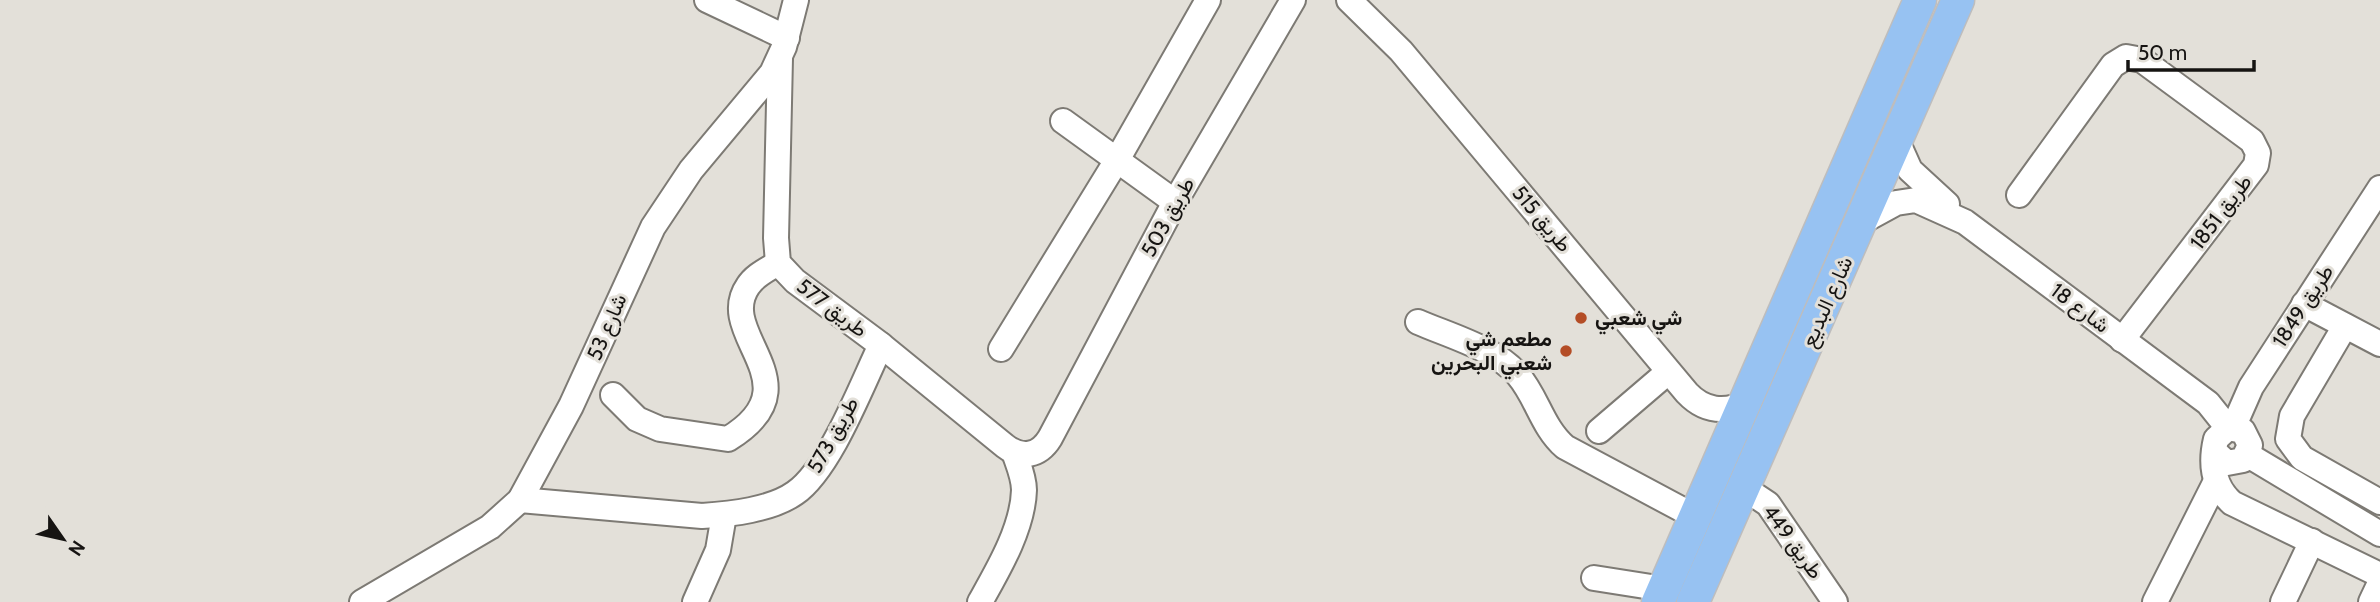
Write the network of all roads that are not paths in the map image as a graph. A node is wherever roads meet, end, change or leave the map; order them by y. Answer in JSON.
{"nodes":[{"id":1,"x":707,"y":0,"type":"edge"},
{"id":2,"x":796,"y":0,"type":"edge"},
{"id":3,"x":1208,"y":0,"type":"edge"},
{"id":4,"x":1293,"y":0,"type":"edge"},
{"id":5,"x":1349,"y":0,"type":"edge"},
{"id":6,"x":1920,"y":0,"type":"edge"},
{"id":7,"x":1958,"y":0,"type":"edge"},
{"id":8,"x":784,"y":48,"type":"junction"},
{"id":9,"x":1063,"y":121,"type":"dead end"},
{"id":10,"x":1897,"y":141,"type":"junction"},
{"id":11,"x":1117,"y":160,"type":"junction"},
{"id":12,"x":2380,"y":188,"type":"edge"},
{"id":13,"x":2019,"y":195,"type":"dead end"},
{"id":14,"x":1175,"y":202,"type":"junction"},
{"id":15,"x":1863,"y":221,"type":"junction"},
{"id":16,"x":1965,"y":222,"type":"junction"},
{"id":17,"x":778,"y":263,"type":"junction"},
{"id":18,"x":2304,"y":304,"type":"junction"},
{"id":19,"x":1418,"y":322,"type":"dead end"},
{"id":20,"x":2345,"y":326,"type":"junction"},
{"id":21,"x":2122,"y":340,"type":"junction"},
{"id":22,"x":2380,"y":344,"type":"edge"},
{"id":23,"x":881,"y":345,"type":"junction"},
{"id":24,"x":1001,"y":348,"type":"dead end"},
{"id":25,"x":1668,"y":372,"type":"junction"},
{"id":26,"x":613,"y":395,"type":"dead end"},
{"id":27,"x":1746,"y":403,"type":"junction"},
{"id":28,"x":1599,"y":431,"type":"dead end"},
{"id":29,"x":2223,"y":437,"type":"junction"},
{"id":30,"x":1014,"y":452,"type":"junction"},
{"id":31,"x":2243,"y":459,"type":"junction"},
{"id":32,"x":2216,"y":483,"type":"junction"},
{"id":33,"x":1744,"y":488,"type":"junction"},
{"id":34,"x":520,"y":500,"type":"junction"},
{"id":35,"x":2380,"y":502,"type":"edge"},
{"id":36,"x":2244,"y":509,"type":"junction"},
{"id":37,"x":724,"y":515,"type":"junction"},
{"id":38,"x":1696,"y":517,"type":"junction"},
{"id":39,"x":2380,"y":534,"type":"edge"},
{"id":40,"x":2312,"y":541,"type":"junction"},
{"id":41,"x":2380,"y":575,"type":"edge"},
{"id":42,"x":1594,"y":578,"type":"dead end"},
{"id":43,"x":2380,"y":583,"type":"edge"},
{"id":44,"x":1661,"y":595,"type":"edge"},
{"id":45,"x":1702,"y":597,"type":"edge"},
{"id":46,"x":362,"y":602,"type":"edge"},
{"id":47,"x":695,"y":602,"type":"edge"},
{"id":48,"x":980,"y":602,"type":"edge"},
{"id":49,"x":1835,"y":602,"type":"edge"},
{"id":50,"x":2155,"y":602,"type":"edge"},
{"id":51,"x":2283,"y":602,"type":"edge"},
{"id":52,"x":2371,"y":602,"type":"edge"}],
"edges":[{"from":1,"to":8,"type":"street"},
{"from":2,"to":8,"type":"street","name":"شارع 53"},
{"from":3,"to":11,"type":"street"},
{"from":4,"to":14,"type":"street","name":"طريق 503"},
{"from":5,"to":25,"type":"street","name":"طريق 515"},
{"from":6,"to":27,"type":"main road","name":"شارع البديع"},
{"from":7,"to":10,"type":"main road","name":"شارع البديع"},
{"from":8,"to":17,"type":"street","name":"طريق 577"},
{"from":8,"to":34,"type":"street","name":"شارع 53"},
{"from":9,"to":11,"type":"street"},
{"from":10,"to":15,"type":"main road","name":"شارع البديع"},
{"from":10,"to":16,"type":"street","name":"شارع 18"},
{"from":11,"to":14,"type":"street"},
{"from":11,"to":24,"type":"street"},
{"from":12,"to":18,"type":"street","name":"طريق 1849"},
{"from":13,"to":21,"type":"street","name":"طريق 1851"},
{"from":14,"to":30,"type":"street","name":"طريق 503"},
{"from":15,"to":16,"type":"street","name":"شارع 18"},
{"from":15,"to":33,"type":"main road","name":"شارع البديع"},
{"from":16,"to":21,"type":"street","name":"شارع 18"},
{"from":17,"to":23,"type":"street","name":"طريق 577"},
{"from":17,"to":26,"type":"street"},
{"from":18,"to":20,"type":"street"},
{"from":18,"to":29,"type":"street","name":"طريق 1849"},
{"from":19,"to":38,"type":"street"},
{"from":20,"to":22,"type":"street"},
{"from":20,"to":35,"type":"street"},
{"from":21,"to":29,"type":"street","name":"شارع 18"},
{"from":23,"to":30,"type":"street","name":"طريق 577"},
{"from":23,"to":37,"type":"street","name":"طريق 573"},
{"from":25,"to":27,"type":"street","name":"طريق 515"},
{"from":25,"to":28,"type":"street"},
{"from":27,"to":38,"type":"main road","name":"شارع البديع"},
{"from":29,"to":31,"type":"street"},
{"from":29,"to":32,"type":"street"},
{"from":30,"to":48,"type":"street"},
{"from":31,"to":36,"type":"street"},
{"from":31,"to":39,"type":"street"},
{"from":32,"to":36,"type":"street"},
{"from":32,"to":50,"type":"street"},
{"from":33,"to":45,"type":"main road","name":"شارع البديع"},
{"from":33,"to":49,"type":"street","name":"طريق 449"},
{"from":34,"to":37,"type":"street","name":"طريق 573"},
{"from":34,"to":46,"type":"street","name":"شارع 53"},
{"from":36,"to":40,"type":"street"},
{"from":37,"to":47,"type":"street"},
{"from":38,"to":44,"type":"main road","name":"شارع البديع"},
{"from":40,"to":41,"type":"street"},
{"from":40,"to":51,"type":"street"},
{"from":42,"to":44,"type":"street"},
{"from":43,"to":52,"type":"street"}]}
